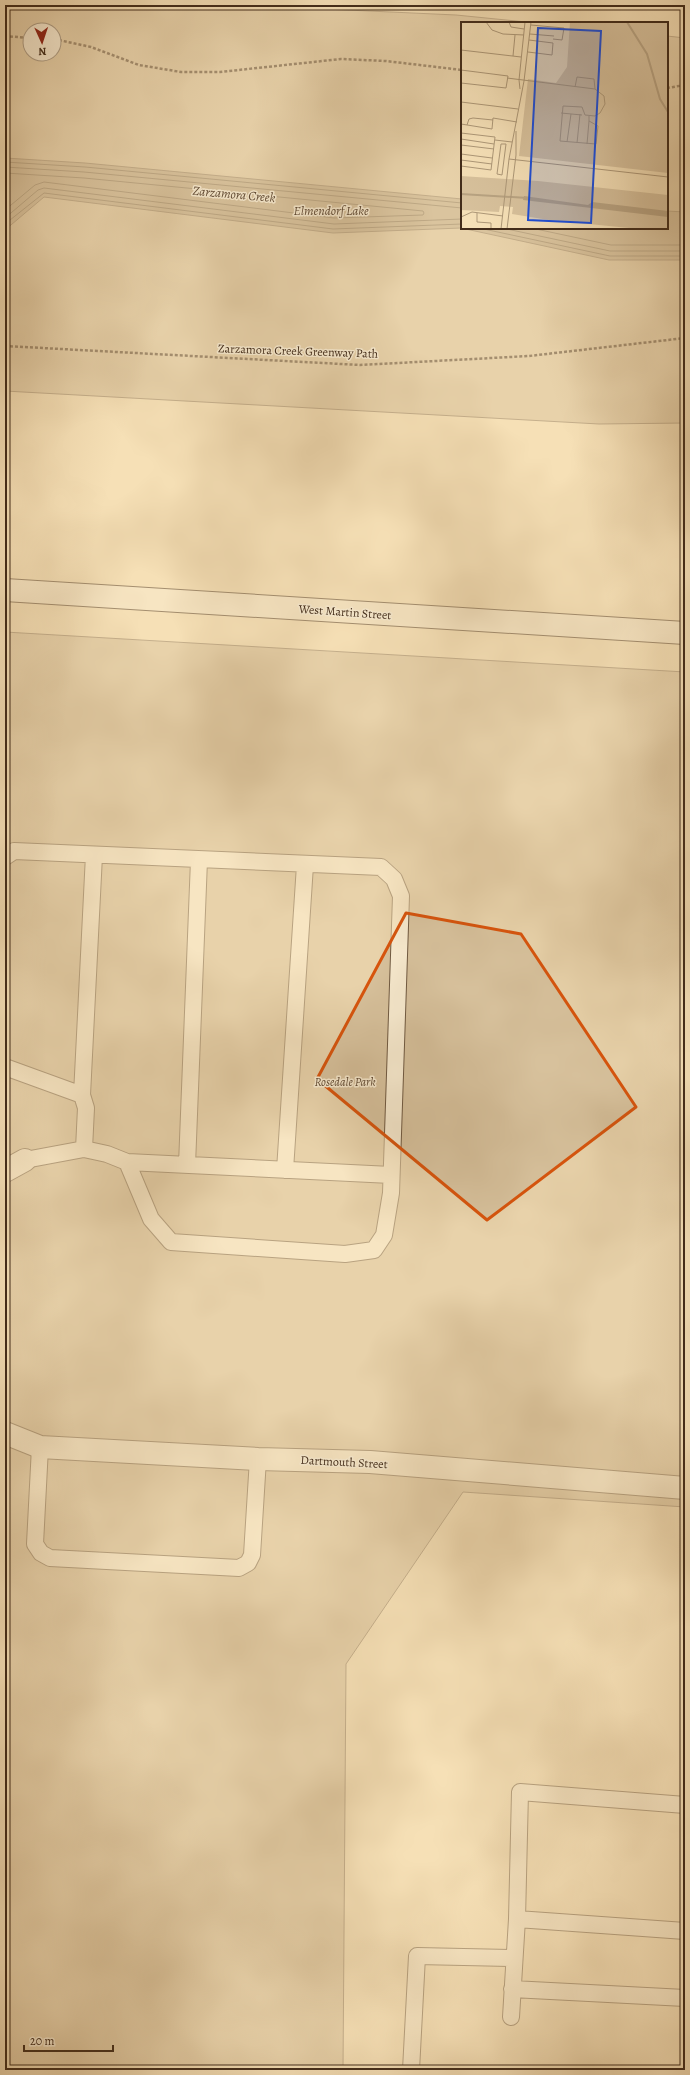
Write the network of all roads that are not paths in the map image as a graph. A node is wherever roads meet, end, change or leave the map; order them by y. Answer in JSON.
{"nodes":[{"id":1,"x":5,"y":590,"type":"edge"},
{"id":2,"x":685,"y":633,"type":"edge"},
{"id":3,"x":94,"y":855,"type":"junction"},
{"id":4,"x":5,"y":856,"type":"edge"},
{"id":5,"x":199,"y":860,"type":"junction"},
{"id":6,"x":305,"y":865,"type":"junction"},
{"id":7,"x":5,"y":1067,"type":"edge"},
{"id":8,"x":82,"y":1095,"type":"junction"},
{"id":9,"x":84,"y":1148,"type":"junction"},
{"id":10,"x":25,"y":1160,"type":"joint"},
{"id":11,"x":127,"y":1162,"type":"junction"},
{"id":12,"x":186,"y":1165,"type":"junction"},
{"id":13,"x":285,"y":1170,"type":"junction"},
{"id":14,"x":5,"y":1171,"type":"edge"},
{"id":15,"x":391,"y":1175,"type":"junction"},
{"id":16,"x":5,"y":1433,"type":"edge"},
{"id":17,"x":40,"y":1447,"type":"junction"},
{"id":18,"x":258,"y":1459,"type":"junction"},
{"id":19,"x":685,"y":1488,"type":"edge"},
{"id":20,"x":685,"y":1805,"type":"edge"},
{"id":21,"x":517,"y":1919,"type":"junction"},
{"id":22,"x":685,"y":1931,"type":"edge"},
{"id":23,"x":514,"y":1958,"type":"junction"},
{"id":24,"x":512,"y":1990,"type":"junction"},
{"id":25,"x":685,"y":1998,"type":"edge"},
{"id":26,"x":511,"y":2017,"type":"dead end"},
{"id":27,"x":411,"y":2070,"type":"edge"}],
"edges":[{"from":1,"to":2,"type":"street","name":"West Martin Street"},
{"from":3,"to":4,"type":"lane"},
{"from":3,"to":5,"type":"lane"},
{"from":3,"to":8,"type":"lane"},
{"from":5,"to":6,"type":"lane"},
{"from":5,"to":12,"type":"lane"},
{"from":6,"to":13,"type":"lane"},
{"from":6,"to":15,"type":"lane"},
{"from":7,"to":8,"type":"lane"},
{"from":8,"to":9,"type":"lane"},
{"from":9,"to":10,"type":"lane"},
{"from":9,"to":11,"type":"lane"},
{"from":10,"to":14,"type":"street"},
{"from":11,"to":12,"type":"lane"},
{"from":11,"to":15,"type":"lane"},
{"from":12,"to":13,"type":"lane"},
{"from":13,"to":15,"type":"lane"},
{"from":16,"to":17,"type":"street","name":"Dartmouth Street"},
{"from":17,"to":18,"type":"street","name":"Dartmouth Street"},
{"from":17,"to":18,"type":"lane"},
{"from":18,"to":19,"type":"street","name":"Dartmouth Street"},
{"from":20,"to":21,"type":"lane"},
{"from":21,"to":22,"type":"lane"},
{"from":21,"to":23,"type":"lane"},
{"from":23,"to":24,"type":"lane"},
{"from":23,"to":27,"type":"lane"},
{"from":24,"to":25,"type":"lane"},
{"from":24,"to":26,"type":"lane"}]}
